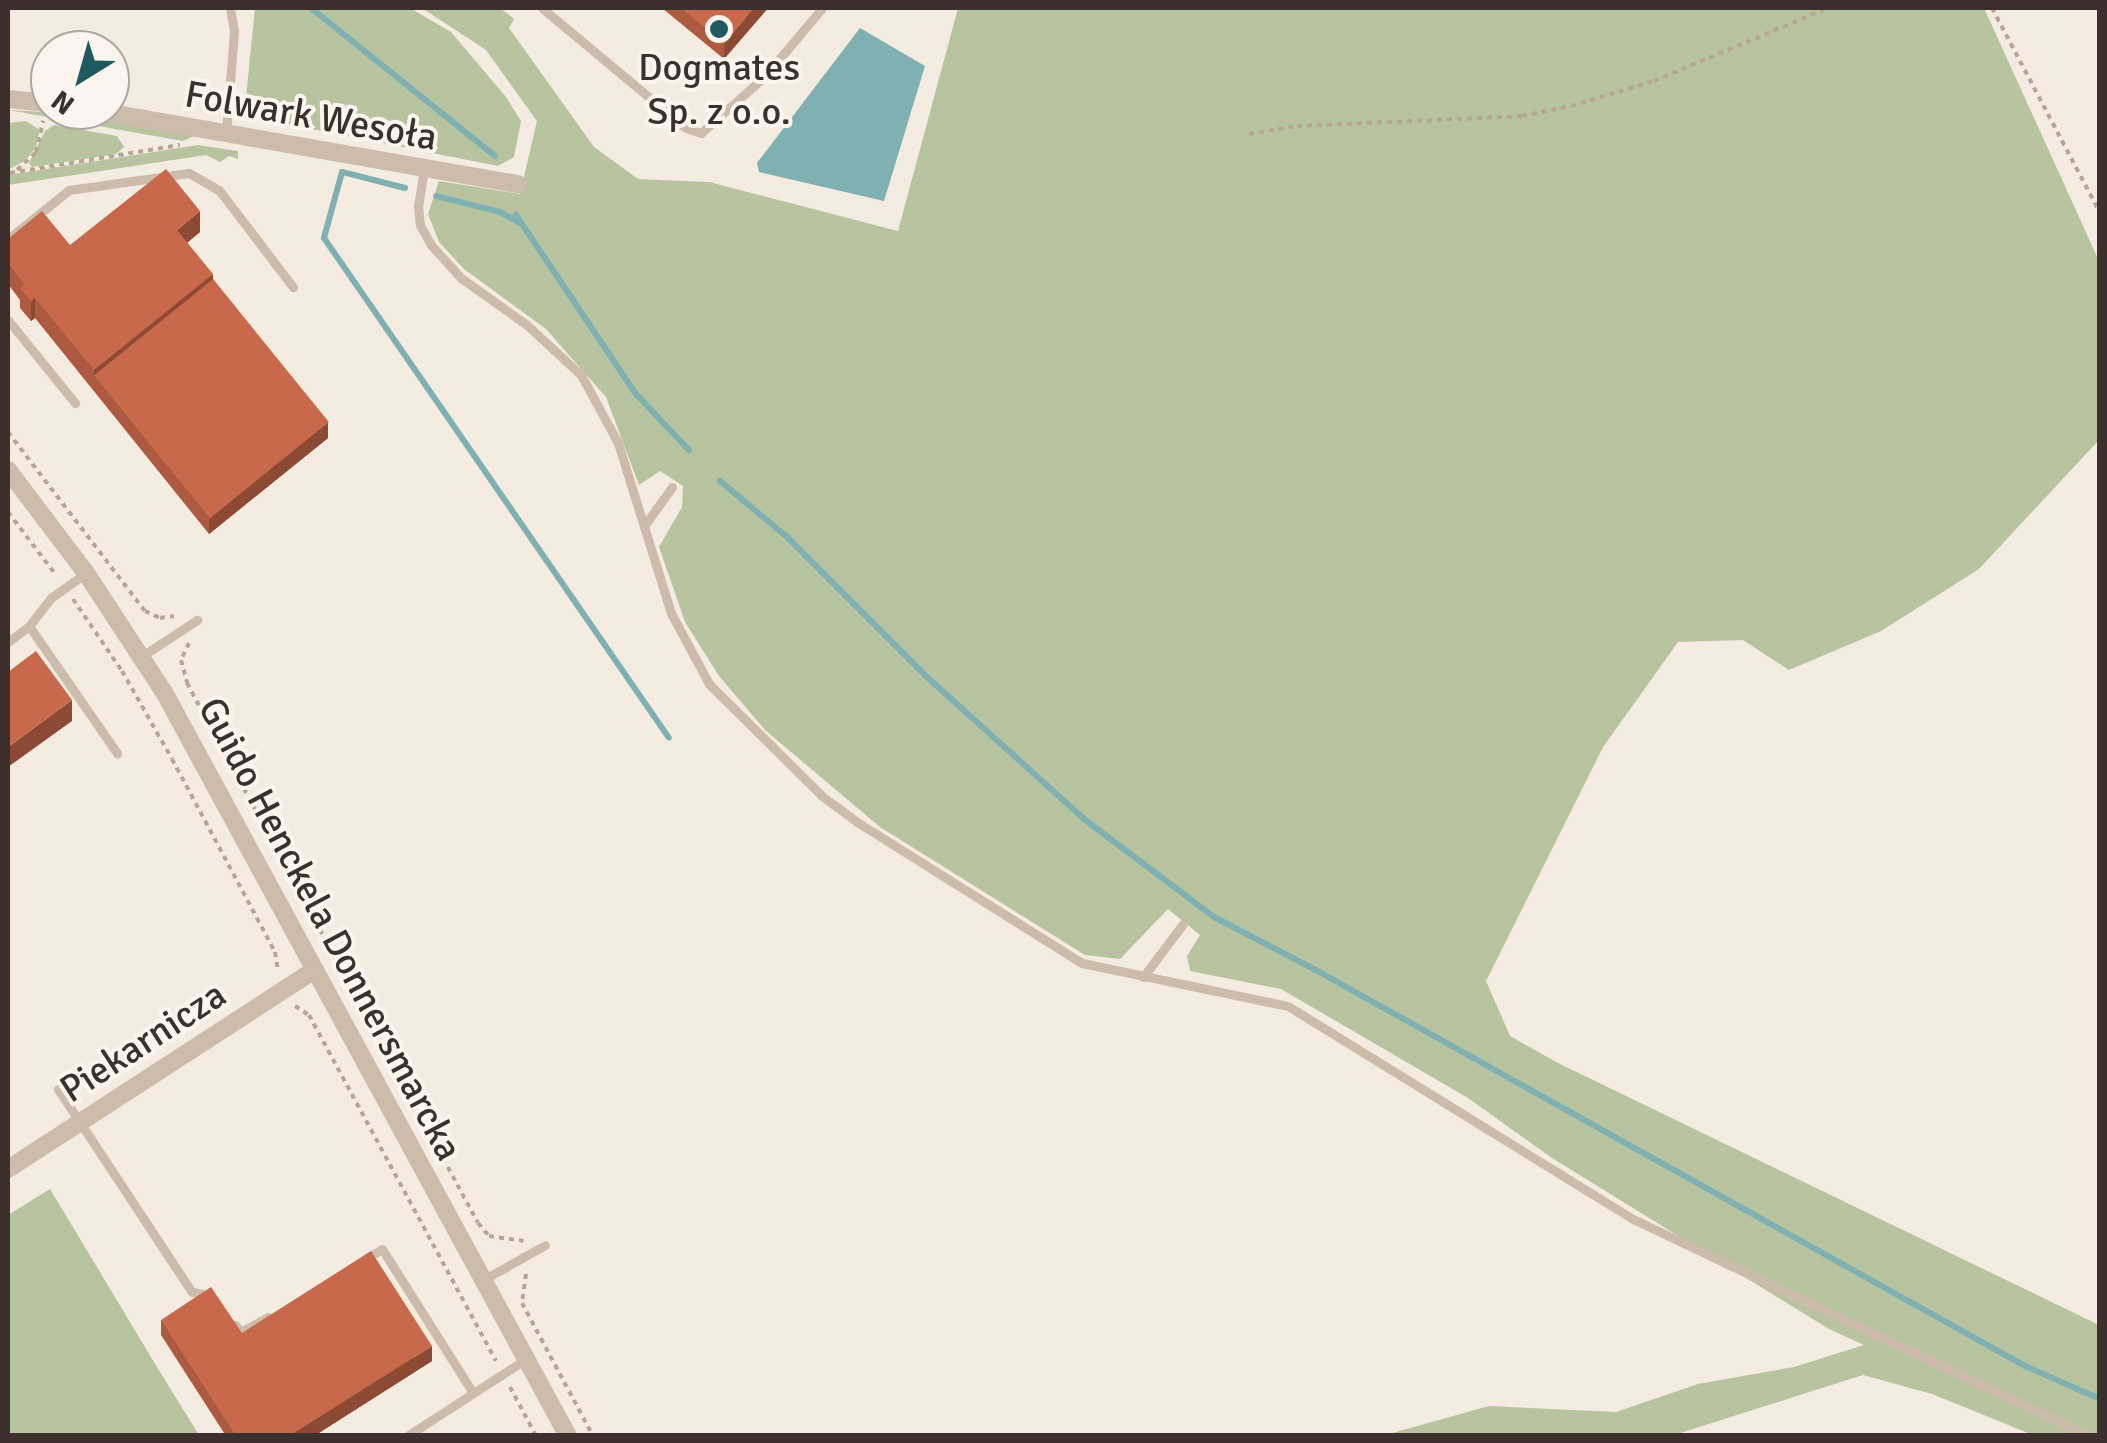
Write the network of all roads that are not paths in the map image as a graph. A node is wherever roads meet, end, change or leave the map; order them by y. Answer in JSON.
{"nodes":[{"id":1,"x":230,"y":8,"type":"edge"},
{"id":2,"x":542,"y":8,"type":"edge"},
{"id":3,"x":822,"y":8,"type":"edge"},
{"id":4,"x":130,"y":116,"type":"edge"},
{"id":5,"x":226,"y":133,"type":"junction"},
{"id":6,"x":424,"y":169,"type":"junction"},
{"id":7,"x":519,"y":184,"type":"dead end"},
{"id":8,"x":8,"y":239,"type":"edge"},
{"id":9,"x":293,"y":287,"type":"dead end"},
{"id":10,"x":8,"y":320,"type":"edge"},
{"id":11,"x":74,"y":402,"type":"dead end"},
{"id":12,"x":8,"y":470,"type":"edge"},
{"id":13,"x":672,"y":487,"type":"dead end"},
{"id":14,"x":644,"y":526,"type":"junction"},
{"id":15,"x":86,"y":573,"type":"junction"},
{"id":16,"x":196,"y":620,"type":"dead end"},
{"id":17,"x":29,"y":626,"type":"junction"},
{"id":18,"x":8,"y":642,"type":"edge"},
{"id":19,"x":142,"y":656,"type":"junction"},
{"id":20,"x":117,"y":753,"type":"dead end"},
{"id":21,"x":1183,"y":924,"type":"dead end"},
{"id":22,"x":315,"y":970,"type":"junction"},
{"id":23,"x":1142,"y":976,"type":"junction"},
{"id":24,"x":58,"y":1089,"type":"dead end"},
{"id":25,"x":80,"y":1122,"type":"junction"},
{"id":26,"x":8,"y":1169,"type":"edge"},
{"id":27,"x":545,"y":1245,"type":"dead end"},
{"id":28,"x":350,"y":1269,"type":"edge"},
{"id":29,"x":483,"y":1280,"type":"junction"},
{"id":30,"x":286,"y":1307,"type":"edge"},
{"id":31,"x":222,"y":1308,"type":"edge"},
{"id":32,"x":231,"y":1320,"type":"edge"},
{"id":33,"x":526,"y":1360,"type":"junction"},
{"id":34,"x":473,"y":1392,"type":"junction"},
{"id":35,"x":407,"y":1436,"type":"edge"},
{"id":36,"x":568,"y":1436,"type":"edge"},
{"id":37,"x":2089,"y":1436,"type":"edge"}],
"edges":[{"from":1,"to":5,"type":"lane"},
{"from":2,"to":3,"type":"lane"},
{"from":4,"to":5,"type":"street","name":"Folwark Wesoła"},
{"from":5,"to":6,"type":"street","name":"Folwark Wesoła"},
{"from":6,"to":7,"type":"street","name":"Folwark Wesoła"},
{"from":6,"to":14,"type":"lane"},
{"from":8,"to":9,"type":"lane"},
{"from":10,"to":11,"type":"lane"},
{"from":12,"to":15,"type":"street","name":"Guido Henckela Donnersmarcka"},
{"from":13,"to":14,"type":"lane"},
{"from":14,"to":23,"type":"lane"},
{"from":15,"to":17,"type":"lane"},
{"from":15,"to":19,"type":"street","name":"Guido Henckela Donnersmarcka"},
{"from":16,"to":19,"type":"lane"},
{"from":17,"to":18,"type":"lane"},
{"from":17,"to":20,"type":"lane"},
{"from":19,"to":22,"type":"street","name":"Guido Henckela Donnersmarcka"},
{"from":21,"to":23,"type":"lane"},
{"from":22,"to":25,"type":"street","name":"Piekarnicza"},
{"from":22,"to":29,"type":"street","name":"Guido Henckela Donnersmarcka"},
{"from":23,"to":37,"type":"lane"},
{"from":24,"to":25,"type":"lane"},
{"from":25,"to":26,"type":"street","name":"Piekarnicza"},
{"from":25,"to":31,"type":"lane"},
{"from":27,"to":29,"type":"lane"},
{"from":28,"to":34,"type":"lane"},
{"from":29,"to":33,"type":"street","name":"Guido Henckela Donnersmarcka"},
{"from":30,"to":32,"type":"lane"},
{"from":33,"to":34,"type":"lane"},
{"from":33,"to":36,"type":"street","name":"Guido Henckela Donnersmarcka"},
{"from":34,"to":35,"type":"lane"}]}
